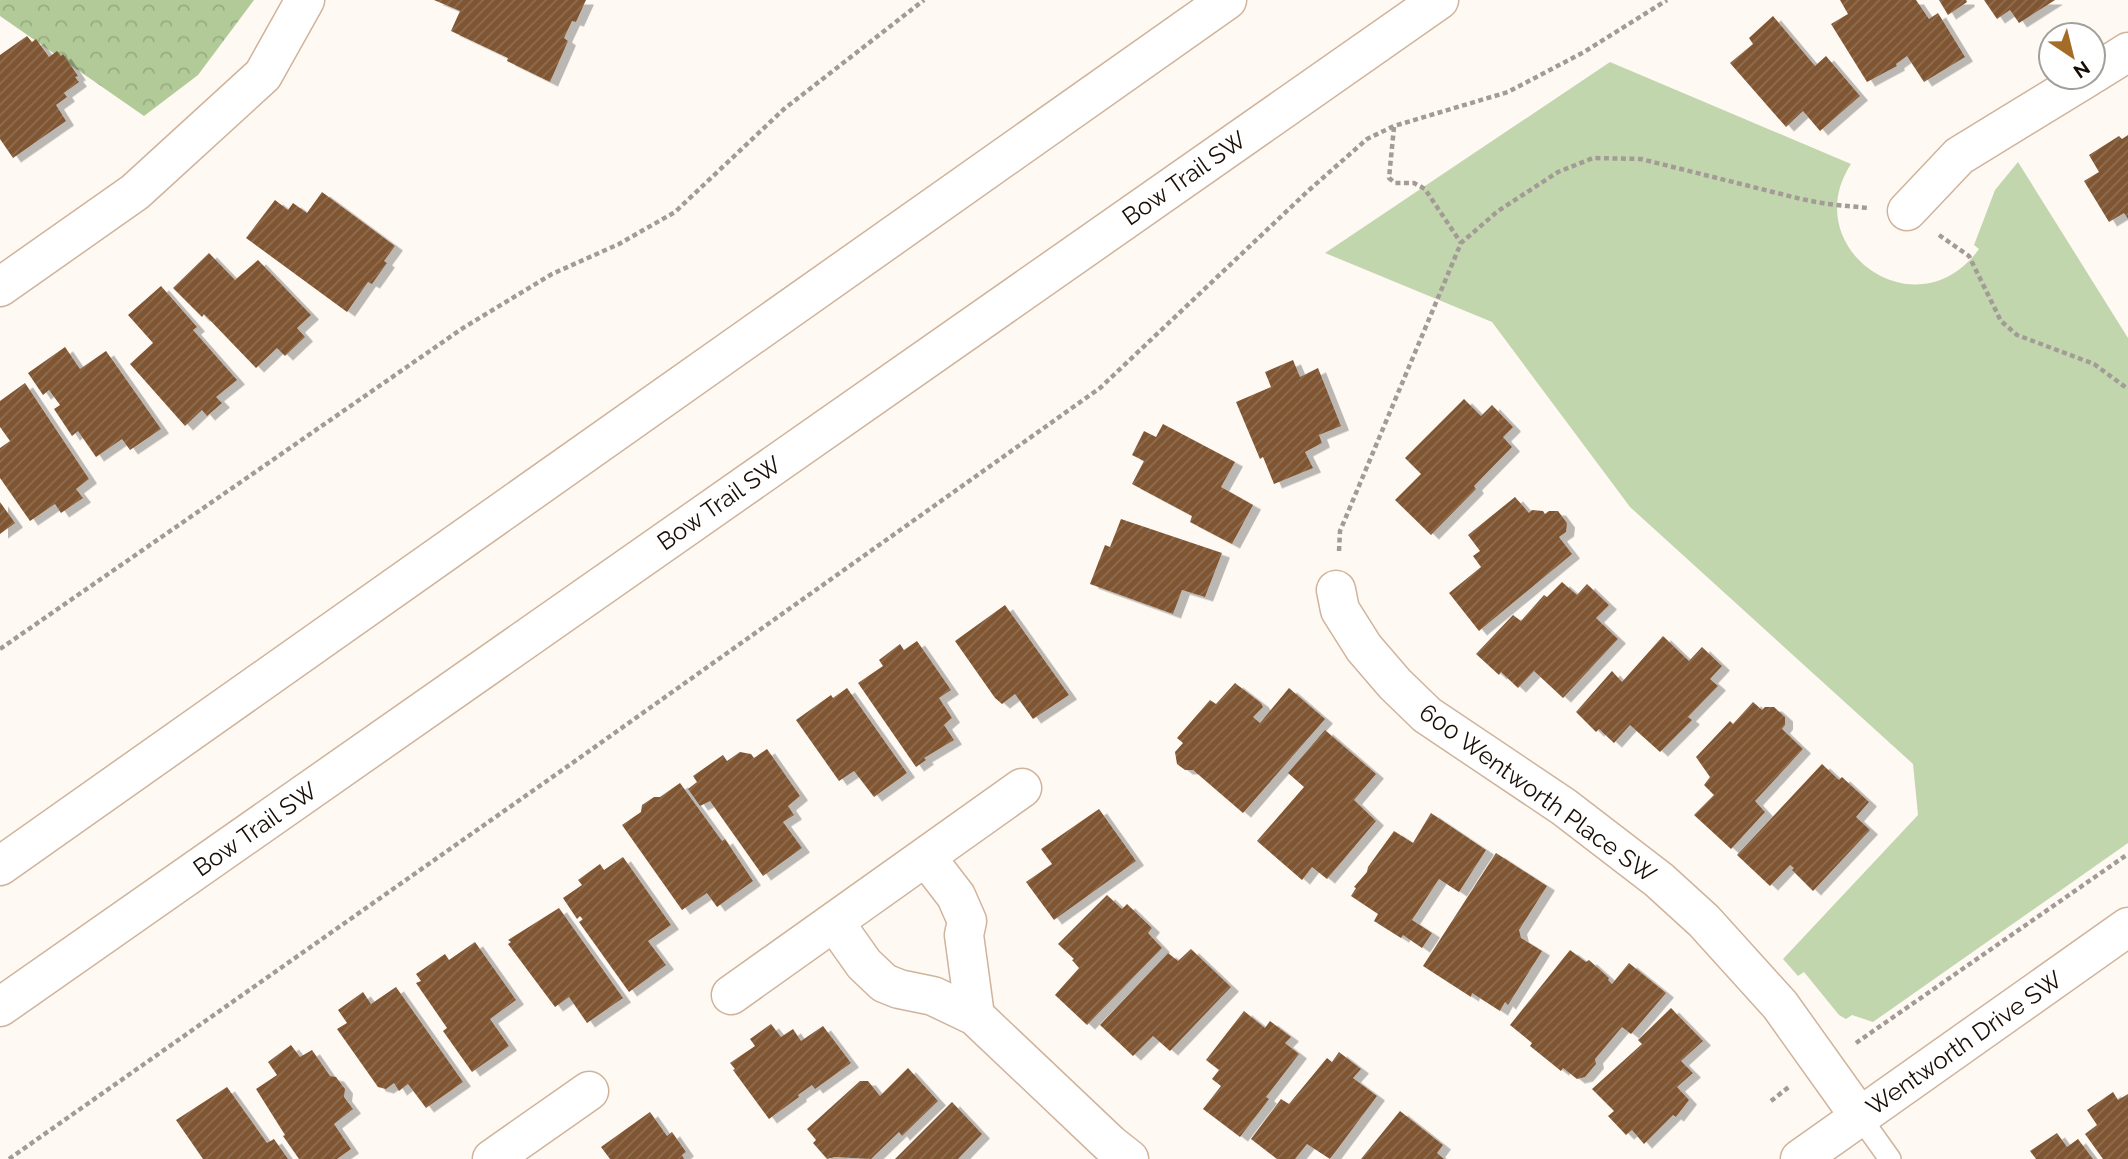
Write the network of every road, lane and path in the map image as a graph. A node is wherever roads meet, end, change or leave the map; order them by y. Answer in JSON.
{"nodes":[{"id":1,"x":305,"y":0,"type":"edge"},
{"id":2,"x":924,"y":0,"type":"edge"},
{"id":3,"x":1227,"y":0,"type":"edge"},
{"id":4,"x":1438,"y":0,"type":"edge"},
{"id":5,"x":1667,"y":0,"type":"edge"},
{"id":6,"x":2128,"y":52,"type":"edge"},
{"id":7,"x":2107,"y":65,"type":"edge"},
{"id":8,"x":2065,"y":91,"type":"edge"},
{"id":9,"x":1394,"y":126,"type":"junction"},
{"id":10,"x":1907,"y":211,"type":"junction"},
{"id":11,"x":1461,"y":243,"type":"junction"},
{"id":12,"x":0,"y":287,"type":"edge"},
{"id":13,"x":2128,"y":389,"type":"edge"},
{"id":14,"x":1336,"y":590,"type":"joint"},
{"id":15,"x":0,"y":649,"type":"edge"},
{"id":16,"x":1022,"y":788,"type":"dead end"},
{"id":17,"x":2128,"y":854,"type":"edge"},
{"id":18,"x":926,"y":857,"type":"junction"},
{"id":19,"x":0,"y":866,"type":"edge"},
{"id":20,"x":835,"y":923,"type":"junction"},
{"id":21,"x":2128,"y":927,"type":"edge"},
{"id":22,"x":731,"y":995,"type":"dead end"},
{"id":23,"x":0,"y":1007,"type":"edge"},
{"id":24,"x":975,"y":1016,"type":"junction"},
{"id":25,"x":1822,"y":1062,"type":"junction"},
{"id":26,"x":589,"y":1091,"type":"dead end"},
{"id":27,"x":1771,"y":1101,"type":"dead end"},
{"id":28,"x":1860,"y":1116,"type":"junction"},
{"id":29,"x":9,"y":1159,"type":"edge"},
{"id":30,"x":492,"y":1159,"type":"edge"},
{"id":31,"x":1129,"y":1159,"type":"edge"},
{"id":32,"x":1800,"y":1159,"type":"edge"},
{"id":33,"x":1890,"y":1159,"type":"edge"}],
"edges":[{"from":1,"to":12,"type":"main road"},
{"from":2,"to":15,"type":"path"},
{"from":3,"to":19,"type":"main road"},
{"from":4,"to":23,"type":"main road","name":"Bow Trail SW"},
{"from":5,"to":9,"type":"path"},
{"from":6,"to":7,"type":"main road"},
{"from":8,"to":10,"type":"main road"},
{"from":9,"to":11,"type":"path"},
{"from":9,"to":29,"type":"path"},
{"from":10,"to":11,"type":"path"},
{"from":10,"to":13,"type":"path"},
{"from":11,"to":14,"type":"path"},
{"from":14,"to":25,"type":"main road","name":"600 Wentworth Place SW"},
{"from":16,"to":18,"type":"main road"},
{"from":17,"to":25,"type":"path"},
{"from":18,"to":20,"type":"main road"},
{"from":18,"to":24,"type":"main road"},
{"from":20,"to":22,"type":"main road"},
{"from":20,"to":24,"type":"main road"},
{"from":21,"to":28,"type":"main road","name":"Wentworth Drive SW"},
{"from":24,"to":31,"type":"main road"},
{"from":25,"to":27,"type":"path"},
{"from":25,"to":28,"type":"main road","name":"600 Wentworth Place SW"},
{"from":26,"to":30,"type":"main road"},
{"from":28,"to":32,"type":"main road","name":"Wentworth Drive SW"},
{"from":28,"to":33,"type":"lane"}]}
